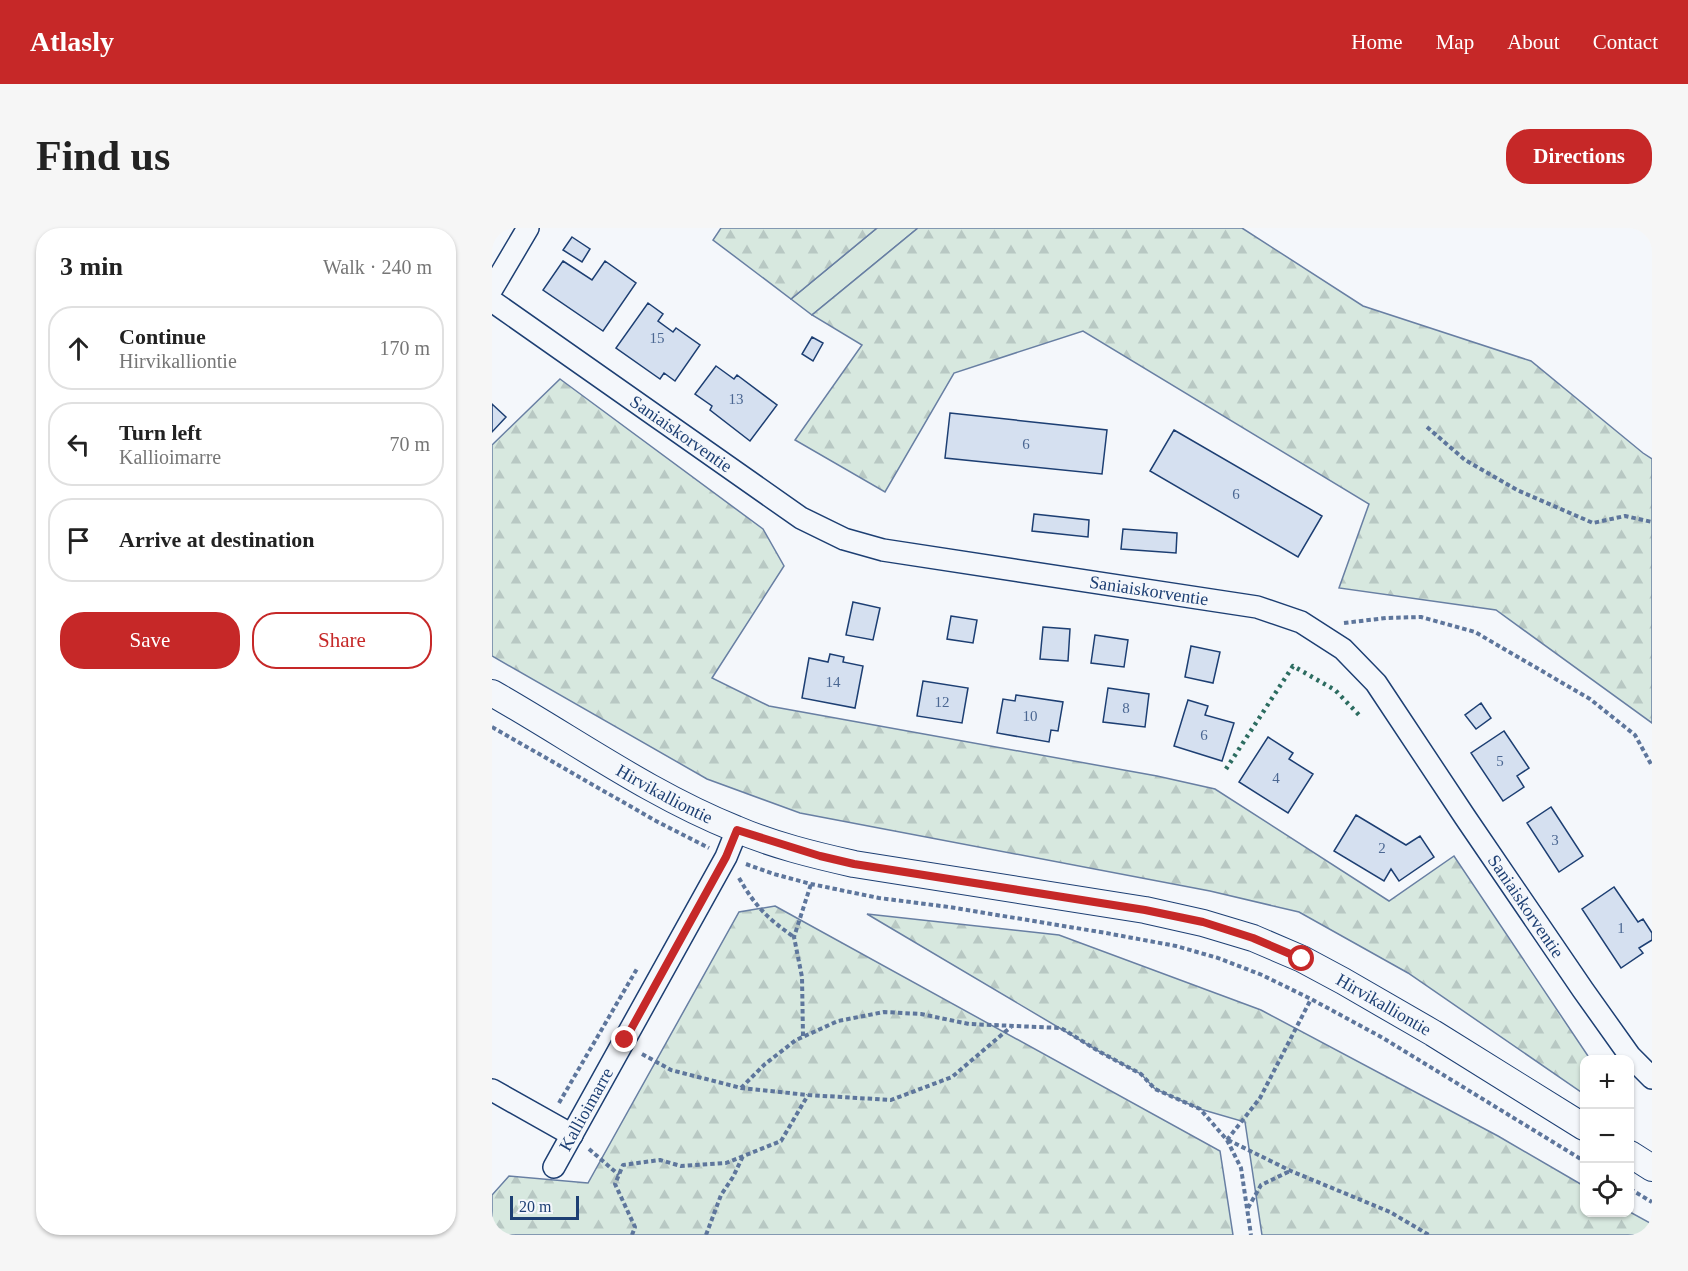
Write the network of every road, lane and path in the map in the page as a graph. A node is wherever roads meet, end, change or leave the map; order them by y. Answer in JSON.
{"nodes":[{"id":1,"x":528,"y":228,"type":"edge"},
{"id":2,"x":492,"y":289,"type":"edge"},
{"id":3,"x":492,"y":301,"type":"edge"},
{"id":4,"x":1427,"y":427,"type":"dead end"},
{"id":5,"x":1652,"y":522,"type":"edge"},
{"id":6,"x":1301,"y":622,"type":"junction"},
{"id":7,"x":492,"y":693,"type":"edge"},
{"id":8,"x":492,"y":727,"type":"edge"},
{"id":9,"x":1652,"y":766,"type":"edge"},
{"id":10,"x":737,"y":830,"type":"junction"},
{"id":11,"x":704,"y":846,"type":"junction"},
{"id":12,"x":701,"y":853,"type":"dead end"},
{"id":13,"x":726,"y":857,"type":"junction"},
{"id":14,"x":811,"y":884,"type":"junction"},
{"id":15,"x":794,"y":937,"type":"junction"},
{"id":16,"x":642,"y":958,"type":"dead end"},
{"id":17,"x":1311,"y":999,"type":"junction"},
{"id":18,"x":1012,"y":1025,"type":"junction"},
{"id":19,"x":803,"y":1036,"type":"junction"},
{"id":20,"x":625,"y":1040,"type":"junction"},
{"id":21,"x":1652,"y":1078,"type":"edge"},
{"id":22,"x":741,"y":1088,"type":"junction"},
{"id":23,"x":492,"y":1090,"type":"edge"},
{"id":24,"x":808,"y":1095,"type":"junction"},
{"id":25,"x":548,"y":1122,"type":"junction"},
{"id":26,"x":1580,"y":1125,"type":"edge"},
{"id":27,"x":572,"y":1135,"type":"junction"},
{"id":28,"x":1227,"y":1140,"type":"junction"},
{"id":29,"x":744,"y":1156,"type":"junction"},
{"id":30,"x":1634,"y":1157,"type":"edge"},
{"id":31,"x":1580,"y":1159,"type":"edge"},
{"id":32,"x":554,"y":1167,"type":"dead end"},
{"id":33,"x":1652,"y":1168,"type":"edge"},
{"id":34,"x":1291,"y":1171,"type":"junction"},
{"id":35,"x":619,"y":1175,"type":"junction"},
{"id":36,"x":1634,"y":1192,"type":"edge"},
{"id":37,"x":1652,"y":1202,"type":"edge"},
{"id":38,"x":1248,"y":1209,"type":"junction"},
{"id":39,"x":632,"y":1235,"type":"edge"},
{"id":40,"x":706,"y":1235,"type":"edge"},
{"id":41,"x":1251,"y":1235,"type":"edge"},
{"id":42,"x":1429,"y":1235,"type":"edge"}],
"edges":[{"from":1,"to":2,"type":"street"},
{"from":3,"to":6,"type":"street","name":"Saniaiskorventie"},
{"from":4,"to":5,"type":"path"},
{"from":6,"to":9,"type":"path"},
{"from":6,"to":21,"type":"street","name":"Saniaiskorventie"},
{"from":7,"to":10,"type":"street","name":"Hirvikalliontie"},
{"from":8,"to":11,"type":"path"},
{"from":10,"to":13,"type":"street","name":"Kallioimarre"},
{"from":10,"to":26,"type":"street","name":"Hirvikalliontie"},
{"from":11,"to":12,"type":"path"},
{"from":11,"to":13,"type":"path"},
{"from":13,"to":14,"type":"path"},
{"from":13,"to":15,"type":"path"},
{"from":13,"to":20,"type":"street","name":"Kallioimarre"},
{"from":14,"to":15,"type":"path"},
{"from":14,"to":17,"type":"path"},
{"from":15,"to":19,"type":"path"},
{"from":16,"to":25,"type":"path"},
{"from":17,"to":28,"type":"path"},
{"from":17,"to":31,"type":"path"},
{"from":18,"to":19,"type":"path"},
{"from":18,"to":24,"type":"path"},
{"from":18,"to":28,"type":"path"},
{"from":19,"to":22,"type":"path"},
{"from":20,"to":22,"type":"path"},
{"from":20,"to":27,"type":"street","name":"Kallioimarre"},
{"from":22,"to":24,"type":"path"},
{"from":23,"to":25,"type":"street"},
{"from":24,"to":29,"type":"path"},
{"from":25,"to":27,"type":"street"},
{"from":27,"to":32,"type":"street","name":"Kallioimarre"},
{"from":27,"to":35,"type":"path"},
{"from":28,"to":34,"type":"path"},
{"from":28,"to":38,"type":"path"},
{"from":29,"to":35,"type":"path"},
{"from":29,"to":40,"type":"path"},
{"from":30,"to":33,"type":"street"},
{"from":34,"to":38,"type":"path"},
{"from":34,"to":42,"type":"path"},
{"from":35,"to":39,"type":"path"},
{"from":36,"to":37,"type":"path"},
{"from":38,"to":41,"type":"path"}]}
